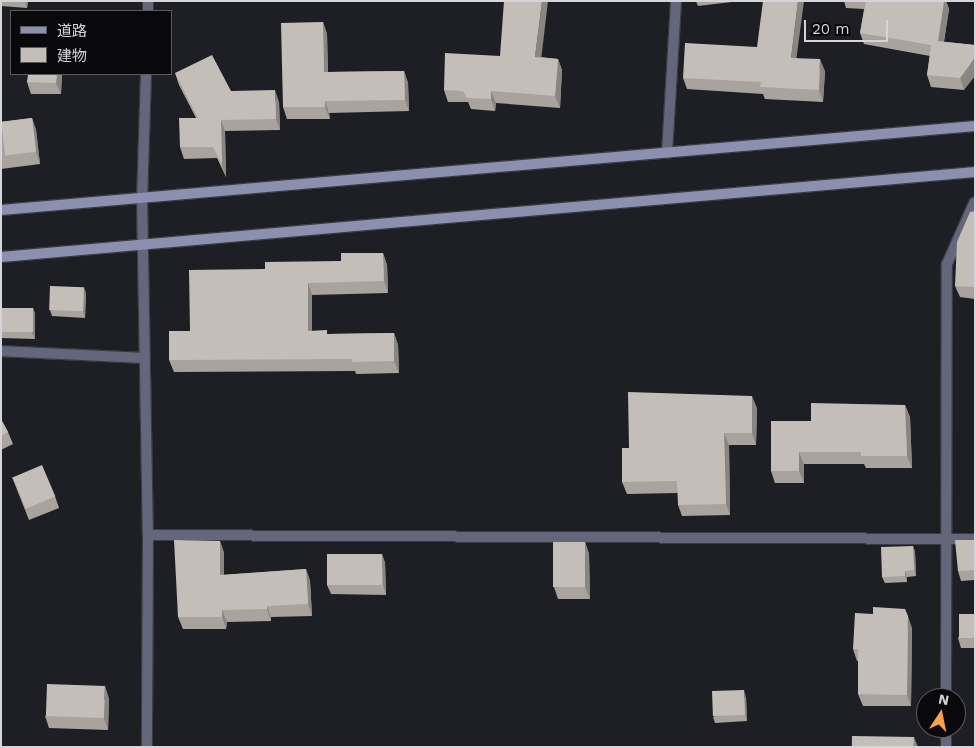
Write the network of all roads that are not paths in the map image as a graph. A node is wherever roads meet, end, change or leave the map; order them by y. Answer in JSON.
{"nodes":[{"id":1,"x":676,"y":1,"type":"edge"},
{"id":2,"x":146,"y":75,"type":"edge"},
{"id":3,"x":975,"y":126,"type":"edge"},
{"id":4,"x":667,"y":153,"type":"junction"},
{"id":5,"x":975,"y":172,"type":"edge"},
{"id":6,"x":142,"y":198,"type":"junction"},
{"id":7,"x":974,"y":203,"type":"dead end"},
{"id":8,"x":1,"y":210,"type":"edge"},
{"id":9,"x":143,"y":245,"type":"junction"},
{"id":10,"x":1,"y":257,"type":"edge"},
{"id":11,"x":1,"y":351,"type":"edge"},
{"id":12,"x":145,"y":358,"type":"junction"},
{"id":13,"x":148,"y":535,"type":"junction"},
{"id":14,"x":947,"y":539,"type":"junction"},
{"id":15,"x":975,"y":539,"type":"edge"},
{"id":16,"x":946,"y":688,"type":"edge"},
{"id":17,"x":147,"y":747,"type":"edge"}],
"edges":[{"from":1,"to":4,"type":"street"},
{"from":2,"to":6,"type":"street"},
{"from":3,"to":4,"type":"street"},
{"from":4,"to":6,"type":"street"},
{"from":5,"to":9,"type":"street"},
{"from":6,"to":8,"type":"street"},
{"from":6,"to":9,"type":"street"},
{"from":7,"to":14,"type":"street"},
{"from":9,"to":10,"type":"street"},
{"from":9,"to":12,"type":"street"},
{"from":11,"to":12,"type":"street"},
{"from":12,"to":13,"type":"street"},
{"from":13,"to":14,"type":"street"},
{"from":13,"to":17,"type":"street"},
{"from":14,"to":15,"type":"street"},
{"from":14,"to":16,"type":"street"}]}
